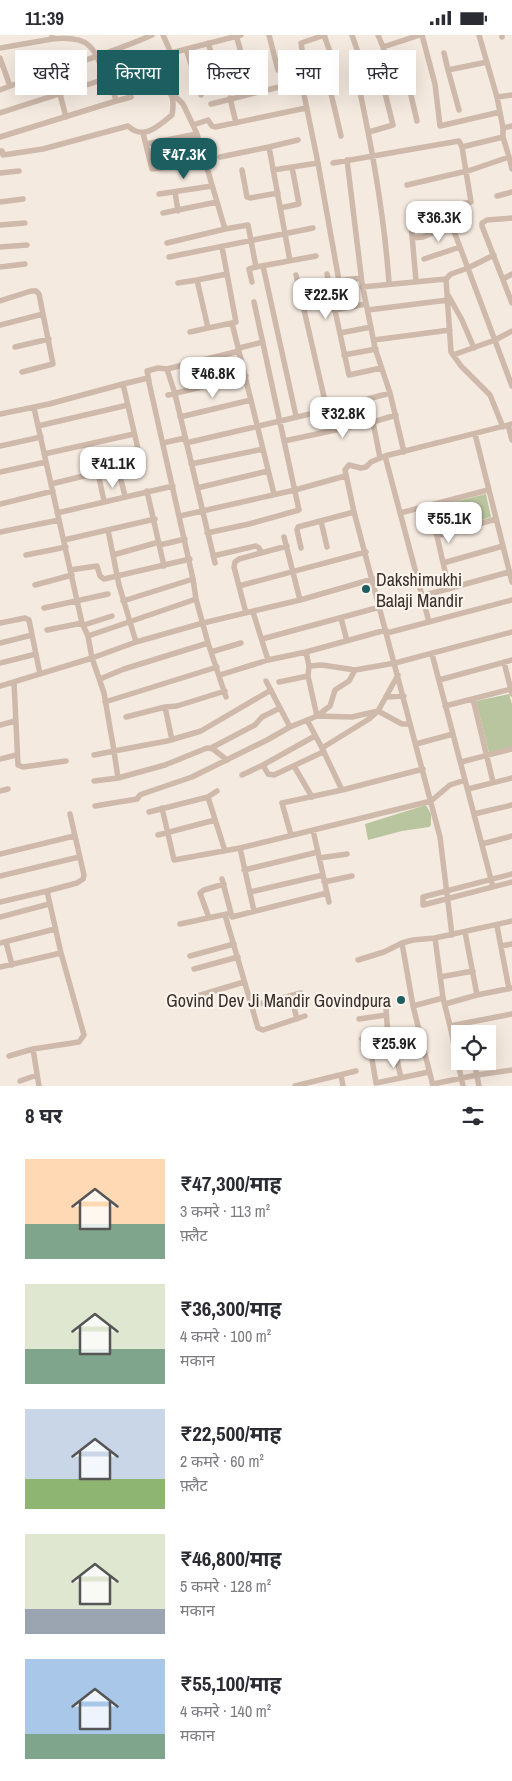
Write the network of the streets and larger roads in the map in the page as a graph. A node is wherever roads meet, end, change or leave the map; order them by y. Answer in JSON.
{"nodes":[{"id":1,"x":152,"y":35,"type":"edge"},
{"id":2,"x":163,"y":35,"type":"edge"},
{"id":3,"x":238,"y":35,"type":"edge"},
{"id":4,"x":268,"y":35,"type":"edge"},
{"id":5,"x":325,"y":35,"type":"edge"},
{"id":6,"x":352,"y":35,"type":"edge"},
{"id":7,"x":378,"y":35,"type":"edge"},
{"id":8,"x":421,"y":35,"type":"edge"},
{"id":9,"x":479,"y":35,"type":"edge"},
{"id":10,"x":52,"y":37,"type":"edge"},
{"id":11,"x":208,"y":43,"type":"junction"},
{"id":12,"x":0,"y":46,"type":"edge"},
{"id":13,"x":383,"y":47,"type":"junction"},
{"id":14,"x":186,"y":49,"type":"junction"},
{"id":15,"x":117,"y":50,"type":"edge"},
{"id":16,"x":170,"y":50,"type":"edge"},
{"id":17,"x":210,"y":50,"type":"edge"},
{"id":18,"x":242,"y":50,"type":"edge"},
{"id":19,"x":357,"y":50,"type":"edge"},
{"id":20,"x":384,"y":50,"type":"edge"},
{"id":21,"x":179,"y":51,"type":"edge"},
{"id":22,"x":444,"y":53,"type":"dead end"},
{"id":23,"x":97,"y":54,"type":"edge"},
{"id":24,"x":97,"y":56,"type":"edge"},
{"id":25,"x":0,"y":58,"type":"edge"},
{"id":26,"x":189,"y":58,"type":"edge"},
{"id":27,"x":487,"y":62,"type":"junction"},
{"id":28,"x":448,"y":70,"type":"junction"},
{"id":29,"x":278,"y":71,"type":"dead end"},
{"id":30,"x":10,"y":86,"type":"junction"},
{"id":31,"x":278,"y":87,"type":"edge"},
{"id":32,"x":0,"y":90,"type":"edge"},
{"id":33,"x":57,"y":95,"type":"edge"},
{"id":34,"x":60,"y":95,"type":"edge"},
{"id":35,"x":114,"y":95,"type":"edge"},
{"id":36,"x":172,"y":95,"type":"edge"},
{"id":37,"x":174,"y":95,"type":"edge"},
{"id":38,"x":360,"y":95,"type":"edge"},
{"id":39,"x":386,"y":95,"type":"edge"},
{"id":40,"x":411,"y":95,"type":"edge"},
{"id":41,"x":512,"y":95,"type":"edge"},
{"id":42,"x":131,"y":97,"type":"dead end"},
{"id":43,"x":497,"y":97,"type":"junction"},
{"id":44,"x":230,"y":98,"type":"junction"},
{"id":45,"x":116,"y":101,"type":"junction"},
{"id":46,"x":211,"y":104,"type":"dead end"},
{"id":47,"x":306,"y":108,"type":"junction"},
{"id":48,"x":459,"y":110,"type":"dead end"},
{"id":49,"x":500,"y":112,"type":"junction"},
{"id":50,"x":0,"y":113,"type":"edge"},
{"id":51,"x":66,"y":117,"type":"junction"},
{"id":52,"x":417,"y":121,"type":"dead end"},
{"id":53,"x":236,"y":123,"type":"junction"},
{"id":54,"x":193,"y":125,"type":"junction"},
{"id":55,"x":512,"y":126,"type":"edge"},
{"id":56,"x":503,"y":127,"type":"junction"},
{"id":57,"x":368,"y":132,"type":"junction"},
{"id":58,"x":143,"y":133,"type":"junction"},
{"id":59,"x":197,"y":134,"type":"junction"},
{"id":60,"x":341,"y":136,"type":"dead end"},
{"id":61,"x":0,"y":137,"type":"edge"},
{"id":62,"x":503,"y":137,"type":"junction"},
{"id":63,"x":298,"y":140,"type":"dead end"},
{"id":64,"x":146,"y":144,"type":"junction"},
{"id":65,"x":269,"y":147,"type":"junction"},
{"id":66,"x":462,"y":147,"type":"junction"},
{"id":67,"x":0,"y":151,"type":"edge"},
{"id":68,"x":509,"y":152,"type":"edge"},
{"id":69,"x":373,"y":155,"type":"junction"},
{"id":70,"x":220,"y":157,"type":"dead end"},
{"id":71,"x":347,"y":160,"type":"junction"},
{"id":72,"x":205,"y":161,"type":"junction"},
{"id":73,"x":318,"y":163,"type":"junction"},
{"id":74,"x":333,"y":163,"type":"dead end"},
{"id":75,"x":292,"y":167,"type":"junction"},
{"id":76,"x":512,"y":169,"type":"edge"},
{"id":77,"x":242,"y":170,"type":"dead end"},
{"id":78,"x":273,"y":170,"type":"junction"},
{"id":79,"x":19,"y":171,"type":"dead end"},
{"id":80,"x":465,"y":171,"type":"junction"},
{"id":81,"x":0,"y":173,"type":"edge"},
{"id":82,"x":407,"y":185,"type":"dead end"},
{"id":83,"x":212,"y":186,"type":"junction"},
{"id":84,"x":175,"y":192,"type":"junction"},
{"id":85,"x":512,"y":192,"type":"edge"},
{"id":86,"x":278,"y":193,"type":"junction"},
{"id":87,"x":158,"y":194,"type":"dead end"},
{"id":88,"x":497,"y":196,"type":"dead end"},
{"id":89,"x":23,"y":199,"type":"dead end"},
{"id":90,"x":217,"y":202,"type":"junction"},
{"id":91,"x":0,"y":203,"type":"edge"},
{"id":92,"x":280,"y":207,"type":"junction"},
{"id":93,"x":445,"y":207,"type":"junction"},
{"id":94,"x":178,"y":211,"type":"junction"},
{"id":95,"x":164,"y":213,"type":"dead end"},
{"id":96,"x":512,"y":217,"type":"edge"},
{"id":97,"x":24,"y":223,"type":"dead end"},
{"id":98,"x":0,"y":225,"type":"edge"},
{"id":99,"x":452,"y":225,"type":"junction"},
{"id":100,"x":313,"y":228,"type":"dead end"},
{"id":101,"x":226,"y":229,"type":"junction"},
{"id":102,"x":285,"y":234,"type":"junction"},
{"id":103,"x":412,"y":238,"type":"junction"},
{"id":104,"x":251,"y":241,"type":"junction"},
{"id":105,"x":167,"y":243,"type":"dead end"},
{"id":106,"x":27,"y":245,"type":"dead end"},
{"id":107,"x":0,"y":247,"type":"edge"},
{"id":108,"x":222,"y":247,"type":"junction"},
{"id":109,"x":460,"y":247,"type":"junction"},
{"id":110,"x":494,"y":255,"type":"junction"},
{"id":111,"x":316,"y":256,"type":"dead end"},
{"id":112,"x":168,"y":257,"type":"dead end"},
{"id":113,"x":424,"y":259,"type":"dead end"},
{"id":114,"x":290,"y":261,"type":"junction"},
{"id":115,"x":25,"y":264,"type":"dead end"},
{"id":116,"x":263,"y":266,"type":"junction"},
{"id":117,"x":0,"y":267,"type":"edge"},
{"id":118,"x":256,"y":267,"type":"junction"},
{"id":119,"x":468,"y":268,"type":"junction"},
{"id":120,"x":227,"y":274,"type":"junction"},
{"id":121,"x":327,"y":274,"type":"dead end"},
{"id":122,"x":512,"y":274,"type":"edge"},
{"id":123,"x":296,"y":275,"type":"dead end"},
{"id":124,"x":361,"y":278,"type":"junction"},
{"id":125,"x":198,"y":279,"type":"junction"},
{"id":126,"x":446,"y":279,"type":"junction"},
{"id":127,"x":503,"y":279,"type":"junction"},
{"id":128,"x":252,"y":281,"type":"dead end"},
{"id":129,"x":339,"y":281,"type":"junction"},
{"id":130,"x":416,"y":281,"type":"junction"},
{"id":131,"x":328,"y":282,"type":"junction"},
{"id":132,"x":178,"y":283,"type":"dead end"},
{"id":133,"x":389,"y":283,"type":"junction"},
{"id":134,"x":362,"y":287,"type":"junction"},
{"id":135,"x":448,"y":297,"type":"junction"},
{"id":136,"x":0,"y":301,"type":"edge"},
{"id":137,"x":254,"y":303,"type":"dead end"},
{"id":138,"x":512,"y":303,"type":"edge"},
{"id":139,"x":367,"y":307,"type":"junction"},
{"id":140,"x":334,"y":310,"type":"junction"},
{"id":141,"x":43,"y":314,"type":"junction"},
{"id":142,"x":232,"y":323,"type":"junction"},
{"id":143,"x":0,"y":325,"type":"edge"},
{"id":144,"x":371,"y":327,"type":"junction"},
{"id":145,"x":208,"y":328,"type":"junction"},
{"id":146,"x":450,"y":330,"type":"junction"},
{"id":147,"x":512,"y":331,"type":"edge"},
{"id":148,"x":190,"y":332,"type":"dead end"},
{"id":149,"x":340,"y":333,"type":"junction"},
{"id":150,"x":49,"y":339,"type":"junction"},
{"id":151,"x":374,"y":340,"type":"junction"},
{"id":152,"x":495,"y":340,"type":"junction"},
{"id":153,"x":263,"y":342,"type":"junction"},
{"id":154,"x":15,"y":347,"type":"dead end"},
{"id":155,"x":474,"y":348,"type":"junction"},
{"id":156,"x":376,"y":349,"type":"junction"},
{"id":157,"x":239,"y":350,"type":"junction"},
{"id":158,"x":344,"y":355,"type":"junction"},
{"id":159,"x":453,"y":355,"type":"junction"},
{"id":160,"x":381,"y":368,"type":"junction"},
{"id":161,"x":167,"y":369,"type":"junction"},
{"id":162,"x":22,"y":373,"type":"dead end"},
{"id":163,"x":246,"y":376,"type":"junction"},
{"id":164,"x":149,"y":381,"type":"junction"},
{"id":165,"x":123,"y":384,"type":"junction"},
{"id":166,"x":512,"y":386,"type":"edge"},
{"id":167,"x":175,"y":393,"type":"junction"},
{"id":168,"x":390,"y":393,"type":"junction"},
{"id":169,"x":168,"y":395,"type":"dead end"},
{"id":170,"x":251,"y":400,"type":"junction"},
{"id":171,"x":128,"y":405,"type":"junction"},
{"id":172,"x":34,"y":407,"type":"junction"},
{"id":173,"x":327,"y":410,"type":"junction"},
{"id":174,"x":0,"y":415,"type":"edge"},
{"id":175,"x":396,"y":415,"type":"junction"},
{"id":176,"x":296,"y":416,"type":"junction"},
{"id":177,"x":180,"y":417,"type":"junction"},
{"id":178,"x":280,"y":420,"type":"junction"},
{"id":179,"x":373,"y":422,"type":"junction"},
{"id":180,"x":38,"y":426,"type":"junction"},
{"id":181,"x":257,"y":426,"type":"junction"},
{"id":182,"x":508,"y":426,"type":"edge"},
{"id":183,"x":134,"y":434,"type":"junction"},
{"id":184,"x":475,"y":434,"type":"junction"},
{"id":185,"x":41,"y":437,"type":"junction"},
{"id":186,"x":512,"y":440,"type":"edge"},
{"id":187,"x":186,"y":441,"type":"junction"},
{"id":188,"x":284,"y":441,"type":"junction"},
{"id":189,"x":164,"y":443,"type":"junction"},
{"id":190,"x":0,"y":446,"type":"edge"},
{"id":191,"x":263,"y":449,"type":"junction"},
{"id":192,"x":404,"y":453,"type":"junction"},
{"id":193,"x":44,"y":454,"type":"junction"},
{"id":194,"x":382,"y":457,"type":"junction"},
{"id":195,"x":46,"y":462,"type":"junction"},
{"id":196,"x":192,"y":464,"type":"junction"},
{"id":197,"x":118,"y":468,"type":"junction"},
{"id":198,"x":268,"y":471,"type":"junction"},
{"id":199,"x":0,"y":472,"type":"edge"},
{"id":200,"x":98,"y":473,"type":"junction"},
{"id":201,"x":345,"y":476,"type":"junction"},
{"id":202,"x":51,"y":484,"type":"junction"},
{"id":203,"x":173,"y":486,"type":"junction"},
{"id":204,"x":197,"y":488,"type":"junction"},
{"id":205,"x":295,"y":489,"type":"junction"},
{"id":206,"x":488,"y":490,"type":"junction"},
{"id":207,"x":52,"y":491,"type":"junction"},
{"id":208,"x":147,"y":491,"type":"junction"},
{"id":209,"x":274,"y":495,"type":"junction"},
{"id":210,"x":125,"y":496,"type":"junction"},
{"id":211,"x":104,"y":501,"type":"junction"},
{"id":212,"x":0,"y":504,"type":"edge"},
{"id":213,"x":430,"y":505,"type":"junction"},
{"id":214,"x":201,"y":510,"type":"junction"},
{"id":215,"x":354,"y":512,"type":"junction"},
{"id":216,"x":57,"y":513,"type":"junction"},
{"id":217,"x":400,"y":513,"type":"junction"},
{"id":218,"x":180,"y":516,"type":"junction"},
{"id":219,"x":155,"y":519,"type":"junction"},
{"id":220,"x":496,"y":519,"type":"junction"},
{"id":221,"x":59,"y":520,"type":"junction"},
{"id":222,"x":321,"y":521,"type":"junction"},
{"id":223,"x":108,"y":530,"type":"junction"},
{"id":224,"x":0,"y":532,"type":"edge"},
{"id":225,"x":207,"y":533,"type":"junction"},
{"id":226,"x":437,"y":536,"type":"junction"},
{"id":227,"x":284,"y":537,"type":"dead end"},
{"id":228,"x":185,"y":539,"type":"junction"},
{"id":229,"x":64,"y":540,"type":"junction"},
{"id":230,"x":160,"y":544,"type":"junction"},
{"id":231,"x":503,"y":546,"type":"junction"},
{"id":232,"x":66,"y":547,"type":"junction"},
{"id":233,"x":287,"y":547,"type":"junction"},
{"id":234,"x":327,"y":547,"type":"dead end"},
{"id":235,"x":301,"y":549,"type":"dead end"},
{"id":236,"x":260,"y":552,"type":"junction"},
{"id":237,"x":366,"y":552,"type":"junction"},
{"id":238,"x":26,"y":555,"type":"dead end"},
{"id":239,"x":113,"y":555,"type":"junction"},
{"id":240,"x":213,"y":556,"type":"junction"},
{"id":241,"x":190,"y":559,"type":"junction"},
{"id":242,"x":215,"y":563,"type":"dead end"},
{"id":243,"x":443,"y":563,"type":"junction"},
{"id":244,"x":164,"y":566,"type":"junction"},
{"id":245,"x":293,"y":571,"type":"junction"},
{"id":246,"x":71,"y":572,"type":"junction"},
{"id":247,"x":510,"y":572,"type":"junction"},
{"id":248,"x":118,"y":577,"type":"junction"},
{"id":249,"x":193,"y":579,"type":"junction"},
{"id":250,"x":373,"y":579,"type":"junction"},
{"id":251,"x":512,"y":581,"type":"edge"},
{"id":252,"x":35,"y":585,"type":"dead end"},
{"id":253,"x":239,"y":586,"type":"junction"},
{"id":254,"x":449,"y":589,"type":"junction"},
{"id":255,"x":108,"y":594,"type":"dead end"},
{"id":256,"x":422,"y":596,"type":"junction"},
{"id":257,"x":196,"y":599,"type":"junction"},
{"id":258,"x":300,"y":600,"type":"junction"},
{"id":259,"x":512,"y":600,"type":"edge"},
{"id":260,"x":77,"y":601,"type":"junction"},
{"id":261,"x":123,"y":601,"type":"junction"},
{"id":262,"x":380,"y":607,"type":"junction"},
{"id":263,"x":44,"y":609,"type":"dead end"},
{"id":264,"x":253,"y":612,"type":"junction"},
{"id":265,"x":246,"y":613,"type":"junction"},
{"id":266,"x":112,"y":616,"type":"dead end"},
{"id":267,"x":341,"y":618,"type":"junction"},
{"id":268,"x":129,"y":621,"type":"junction"},
{"id":269,"x":429,"y":622,"type":"junction"},
{"id":270,"x":0,"y":623,"type":"edge"},
{"id":271,"x":203,"y":623,"type":"junction"},
{"id":272,"x":83,"y":624,"type":"junction"},
{"id":273,"x":47,"y":630,"type":"dead end"},
{"id":274,"x":387,"y":631,"type":"junction"},
{"id":275,"x":512,"y":632,"type":"edge"},
{"id":276,"x":32,"y":635,"type":"junction"},
{"id":277,"x":88,"y":636,"type":"junction"},
{"id":278,"x":262,"y":639,"type":"junction"},
{"id":279,"x":347,"y":641,"type":"junction"},
{"id":280,"x":136,"y":642,"type":"junction"},
{"id":281,"x":0,"y":643,"type":"edge"},
{"id":282,"x":208,"y":643,"type":"junction"},
{"id":283,"x":241,"y":643,"type":"dead end"},
{"id":284,"x":211,"y":652,"type":"junction"},
{"id":285,"x":306,"y":652,"type":"junction"},
{"id":286,"x":432,"y":653,"type":"junction"},
{"id":287,"x":36,"y":655,"type":"junction"},
{"id":288,"x":92,"y":658,"type":"junction"},
{"id":289,"x":268,"y":660,"type":"junction"},
{"id":290,"x":512,"y":660,"type":"edge"},
{"id":291,"x":504,"y":662,"type":"junction"},
{"id":292,"x":0,"y":663,"type":"edge"},
{"id":293,"x":395,"y":663,"type":"junction"},
{"id":294,"x":217,"y":667,"type":"junction"},
{"id":295,"x":309,"y":667,"type":"junction"},
{"id":296,"x":355,"y":670,"type":"junction"},
{"id":297,"x":40,"y":674,"type":"junction"},
{"id":298,"x":220,"y":675,"type":"junction"},
{"id":299,"x":398,"y":675,"type":"junction"},
{"id":300,"x":308,"y":676,"type":"junction"},
{"id":301,"x":100,"y":679,"type":"junction"},
{"id":302,"x":438,"y":680,"type":"junction"},
{"id":303,"x":266,"y":681,"type":"dead end"},
{"id":304,"x":14,"y":682,"type":"junction"},
{"id":305,"x":279,"y":683,"type":"dead end"},
{"id":306,"x":0,"y":685,"type":"edge"},
{"id":307,"x":271,"y":690,"type":"junction"},
{"id":308,"x":511,"y":691,"type":"edge"},
{"id":309,"x":404,"y":696,"type":"junction"},
{"id":310,"x":387,"y":697,"type":"junction"},
{"id":311,"x":473,"y":699,"type":"junction"},
{"id":312,"x":105,"y":702,"type":"junction"},
{"id":313,"x":446,"y":705,"type":"junction"},
{"id":314,"x":165,"y":707,"type":"junction"},
{"id":315,"x":280,"y":708,"type":"junction"},
{"id":316,"x":378,"y":711,"type":"junction"},
{"id":317,"x":317,"y":716,"type":"junction"},
{"id":318,"x":126,"y":717,"type":"dead end"},
{"id":319,"x":307,"y":720,"type":"junction"},
{"id":320,"x":15,"y":721,"type":"junction"},
{"id":321,"x":410,"y":724,"type":"junction"},
{"id":322,"x":0,"y":725,"type":"edge"},
{"id":323,"x":290,"y":727,"type":"junction"},
{"id":324,"x":453,"y":734,"type":"junction"},
{"id":325,"x":315,"y":736,"type":"junction"},
{"id":326,"x":172,"y":740,"type":"junction"},
{"id":327,"x":416,"y":744,"type":"junction"},
{"id":328,"x":211,"y":748,"type":"junction"},
{"id":329,"x":512,"y":749,"type":"edge"},
{"id":330,"x":322,"y":750,"type":"junction"},
{"id":331,"x":114,"y":751,"type":"junction"},
{"id":332,"x":16,"y":755,"type":"junction"},
{"id":333,"x":94,"y":755,"type":"dead end"},
{"id":334,"x":487,"y":756,"type":"junction"},
{"id":335,"x":0,"y":759,"type":"edge"},
{"id":336,"x":227,"y":760,"type":"junction"},
{"id":337,"x":66,"y":761,"type":"dead end"},
{"id":338,"x":461,"y":763,"type":"junction"},
{"id":339,"x":263,"y":765,"type":"junction"},
{"id":340,"x":294,"y":766,"type":"junction"},
{"id":341,"x":423,"y":769,"type":"junction"},
{"id":342,"x":242,"y":775,"type":"dead end"},
{"id":343,"x":118,"y":778,"type":"junction"},
{"id":344,"x":512,"y":778,"type":"edge"},
{"id":345,"x":466,"y":780,"type":"junction"},
{"id":346,"x":94,"y":781,"type":"dead end"},
{"id":347,"x":494,"y":782,"type":"junction"},
{"id":348,"x":8,"y":789,"type":"dead end"},
{"id":349,"x":468,"y":789,"type":"junction"},
{"id":350,"x":342,"y":790,"type":"junction"},
{"id":351,"x":0,"y":791,"type":"edge"},
{"id":352,"x":218,"y":791,"type":"dead end"},
{"id":353,"x":208,"y":797,"type":"junction"},
{"id":354,"x":312,"y":797,"type":"junction"},
{"id":355,"x":431,"y":801,"type":"junction"},
{"id":356,"x":512,"y":805,"type":"edge"},
{"id":357,"x":95,"y":806,"type":"dead end"},
{"id":358,"x":162,"y":808,"type":"junction"},
{"id":359,"x":149,"y":812,"type":"dead end"},
{"id":360,"x":70,"y":814,"type":"dead end"},
{"id":361,"x":474,"y":814,"type":"junction"},
{"id":362,"x":215,"y":820,"type":"junction"},
{"id":363,"x":313,"y":830,"type":"junction"},
{"id":364,"x":167,"y":832,"type":"junction"},
{"id":365,"x":158,"y":835,"type":"dead end"},
{"id":366,"x":291,"y":835,"type":"junction"},
{"id":367,"x":74,"y":836,"type":"junction"},
{"id":368,"x":512,"y":836,"type":"edge"},
{"id":369,"x":482,"y":844,"type":"junction"},
{"id":370,"x":240,"y":848,"type":"junction"},
{"id":371,"x":225,"y":851,"type":"junction"},
{"id":372,"x":0,"y":854,"type":"edge"},
{"id":373,"x":347,"y":854,"type":"dead end"},
{"id":374,"x":319,"y":855,"type":"junction"},
{"id":375,"x":79,"y":857,"type":"junction"},
{"id":376,"x":244,"y":870,"type":"junction"},
{"id":377,"x":512,"y":874,"type":"edge"},
{"id":378,"x":323,"y":875,"type":"junction"},
{"id":379,"x":0,"y":876,"type":"edge"},
{"id":380,"x":352,"y":876,"type":"dead end"},
{"id":381,"x":491,"y":879,"type":"junction"},
{"id":382,"x":324,"y":882,"type":"junction"},
{"id":383,"x":512,"y":882,"type":"edge"},
{"id":384,"x":493,"y":887,"type":"junction"},
{"id":385,"x":446,"y":890,"type":"junction"},
{"id":386,"x":47,"y":891,"type":"junction"},
{"id":387,"x":250,"y":892,"type":"junction"},
{"id":388,"x":327,"y":893,"type":"junction"},
{"id":389,"x":448,"y":898,"type":"junction"},
{"id":390,"x":0,"y":900,"type":"edge"},
{"id":391,"x":329,"y":901,"type":"dead end"},
{"id":392,"x":49,"y":904,"type":"junction"},
{"id":393,"x":254,"y":911,"type":"junction"},
{"id":394,"x":231,"y":913,"type":"junction"},
{"id":395,"x":225,"y":915,"type":"junction"},
{"id":396,"x":0,"y":917,"type":"edge"},
{"id":397,"x":209,"y":918,"type":"junction"},
{"id":398,"x":512,"y":921,"type":"edge"},
{"id":399,"x":180,"y":924,"type":"dead end"},
{"id":400,"x":496,"y":926,"type":"junction"},
{"id":401,"x":55,"y":929,"type":"junction"},
{"id":402,"x":466,"y":932,"type":"junction"},
{"id":403,"x":452,"y":935,"type":"junction"},
{"id":404,"x":435,"y":938,"type":"junction"},
{"id":405,"x":3,"y":943,"type":"edge"},
{"id":406,"x":402,"y":943,"type":"junction"},
{"id":407,"x":234,"y":944,"type":"junction"},
{"id":408,"x":512,"y":944,"type":"edge"},
{"id":409,"x":501,"y":947,"type":"junction"},
{"id":410,"x":61,"y":953,"type":"junction"},
{"id":411,"x":190,"y":956,"type":"dead end"},
{"id":412,"x":238,"y":957,"type":"junction"},
{"id":413,"x":358,"y":960,"type":"dead end"},
{"id":414,"x":12,"y":965,"type":"junction"},
{"id":415,"x":0,"y":967,"type":"edge"},
{"id":416,"x":194,"y":969,"type":"dead end"},
{"id":417,"x":474,"y":971,"type":"junction"},
{"id":418,"x":440,"y":977,"type":"junction"},
{"id":419,"x":244,"y":982,"type":"junction"},
{"id":420,"x":510,"y":988,"type":"edge"},
{"id":421,"x":301,"y":993,"type":"dead end"},
{"id":422,"x":477,"y":995,"type":"junction"},
{"id":423,"x":291,"y":996,"type":"junction"},
{"id":424,"x":194,"y":997,"type":"dead end"},
{"id":425,"x":444,"y":1001,"type":"junction"},
{"id":426,"x":252,"y":1006,"type":"junction"},
{"id":427,"x":413,"y":1006,"type":"junction"},
{"id":428,"x":512,"y":1015,"type":"edge"},
{"id":429,"x":305,"y":1016,"type":"dead end"},
{"id":430,"x":298,"y":1019,"type":"junction"},
{"id":431,"x":359,"y":1019,"type":"dead end"},
{"id":432,"x":467,"y":1023,"type":"joint"},
{"id":433,"x":450,"y":1026,"type":"junction"},
{"id":434,"x":420,"y":1033,"type":"junction"},
{"id":435,"x":388,"y":1036,"type":"junction"},
{"id":436,"x":362,"y":1039,"type":"dead end"},
{"id":437,"x":370,"y":1047,"type":"dead end"},
{"id":438,"x":33,"y":1049,"type":"junction"},
{"id":439,"x":395,"y":1050,"type":"dead end"},
{"id":440,"x":9,"y":1055,"type":"dead end"},
{"id":441,"x":476,"y":1070,"type":"edge"},
{"id":442,"x":512,"y":1070,"type":"edge"},
{"id":443,"x":356,"y":1071,"type":"dead end"},
{"id":444,"x":430,"y":1072,"type":"junction"},
{"id":445,"x":37,"y":1075,"type":"junction"},
{"id":446,"x":341,"y":1075,"type":"junction"},
{"id":447,"x":477,"y":1075,"type":"junction"},
{"id":448,"x":401,"y":1078,"type":"junction"},
{"id":449,"x":461,"y":1078,"type":"junction"},
{"id":450,"x":20,"y":1081,"type":"dead end"},
{"id":451,"x":374,"y":1084,"type":"edge"},
{"id":452,"x":433,"y":1085,"type":"edge"},
{"id":453,"x":39,"y":1086,"type":"edge"},
{"id":454,"x":295,"y":1086,"type":"edge"},
{"id":455,"x":342,"y":1086,"type":"edge"},
{"id":456,"x":463,"y":1086,"type":"edge"},
{"id":457,"x":479,"y":1086,"type":"edge"}],
"edges":[{"from":1,"to":15,"type":"street"},
{"from":2,"to":16,"type":"street"},
{"from":3,"to":11,"type":"street"},
{"from":3,"to":18,"type":"street"},
{"from":4,"to":29,"type":"street"},
{"from":5,"to":47,"type":"street"},
{"from":5,"to":60,"type":"street"},
{"from":6,"to":19,"type":"street"},
{"from":7,"to":13,"type":"street"},
{"from":8,"to":13,"type":"street"},
{"from":8,"to":49,"type":"street"},
{"from":9,"to":27,"type":"street"},
{"from":10,"to":12,"type":"street"},
{"from":10,"to":23,"type":"street"},
{"from":11,"to":14,"type":"street"},
{"from":11,"to":17,"type":"street"},
{"from":13,"to":20,"type":"street"},
{"from":14,"to":21,"type":"street"},
{"from":14,"to":26,"type":"street"},
{"from":22,"to":28,"type":"street"},
{"from":24,"to":30,"type":"street"},
{"from":25,"to":30,"type":"street"},
{"from":27,"to":28,"type":"street"},
{"from":27,"to":43,"type":"street"},
{"from":28,"to":48,"type":"street"},
{"from":30,"to":32,"type":"street"},
{"from":31,"to":44,"type":"street"},
{"from":33,"to":50,"type":"street"},
{"from":34,"to":51,"type":"street"},
{"from":35,"to":45,"type":"street"},
{"from":36,"to":58,"type":"street"},
{"from":37,"to":54,"type":"street"},
{"from":38,"to":57,"type":"street"},
{"from":39,"to":57,"type":"street"},
{"from":40,"to":52,"type":"street"},
{"from":41,"to":43,"type":"street"},
{"from":42,"to":45,"type":"street"},
{"from":43,"to":49,"type":"street"},
{"from":44,"to":46,"type":"street"},
{"from":44,"to":53,"type":"street"},
{"from":45,"to":51,"type":"street"},
{"from":47,"to":53,"type":"street"},
{"from":47,"to":73,"type":"street"},
{"from":49,"to":56,"type":"street"},
{"from":51,"to":61,"type":"street"},
{"from":53,"to":54,"type":"street"},
{"from":54,"to":59,"type":"street"},
{"from":55,"to":56,"type":"street"},
{"from":56,"to":62,"type":"street"},
{"from":57,"to":69,"type":"street"},
{"from":58,"to":64,"type":"street"},
{"from":58,"to":67,"type":"street"},
{"from":59,"to":64,"type":"street"},
{"from":59,"to":72,"type":"street"},
{"from":62,"to":66,"type":"street"},
{"from":62,"to":68,"type":"street"},
{"from":63,"to":65,"type":"street"},
{"from":64,"to":72,"type":"street"},
{"from":65,"to":70,"type":"street"},
{"from":65,"to":78,"type":"street"},
{"from":66,"to":69,"type":"street"},
{"from":66,"to":80,"type":"street"},
{"from":68,"to":76,"type":"street"},
{"from":68,"to":80,"type":"street"},
{"from":69,"to":71,"type":"street"},
{"from":69,"to":133,"type":"street"},
{"from":71,"to":74,"type":"street"},
{"from":71,"to":124,"type":"street"},
{"from":72,"to":83,"type":"street"},
{"from":73,"to":75,"type":"street"},
{"from":73,"to":129,"type":"street"},
{"from":75,"to":78,"type":"street"},
{"from":75,"to":92,"type":"street"},
{"from":77,"to":86,"type":"street"},
{"from":78,"to":86,"type":"street"},
{"from":79,"to":81,"type":"street"},
{"from":80,"to":82,"type":"street"},
{"from":80,"to":93,"type":"street"},
{"from":83,"to":84,"type":"street"},
{"from":83,"to":90,"type":"street"},
{"from":84,"to":87,"type":"street"},
{"from":84,"to":94,"type":"street"},
{"from":85,"to":88,"type":"street"},
{"from":86,"to":92,"type":"street"},
{"from":89,"to":91,"type":"street"},
{"from":90,"to":94,"type":"street"},
{"from":90,"to":101,"type":"street"},
{"from":92,"to":102,"type":"street"},
{"from":93,"to":99,"type":"street"},
{"from":93,"to":103,"type":"street"},
{"from":94,"to":95,"type":"street"},
{"from":96,"to":110,"type":"street"},
{"from":97,"to":98,"type":"street"},
{"from":99,"to":103,"type":"street"},
{"from":99,"to":109,"type":"street"},
{"from":100,"to":102,"type":"street"},
{"from":101,"to":104,"type":"street"},
{"from":101,"to":105,"type":"street"},
{"from":102,"to":104,"type":"street"},
{"from":102,"to":114,"type":"street"},
{"from":103,"to":130,"type":"street"},
{"from":104,"to":108,"type":"street"},
{"from":104,"to":118,"type":"street"},
{"from":106,"to":107,"type":"street"},
{"from":108,"to":112,"type":"street"},
{"from":108,"to":120,"type":"street"},
{"from":109,"to":113,"type":"street"},
{"from":109,"to":119,"type":"street"},
{"from":110,"to":119,"type":"street"},
{"from":110,"to":127,"type":"street"},
{"from":111,"to":114,"type":"street"},
{"from":114,"to":116,"type":"street"},
{"from":115,"to":117,"type":"street"},
{"from":116,"to":118,"type":"street"},
{"from":116,"to":176,"type":"street"},
{"from":118,"to":128,"type":"street"},
{"from":119,"to":126,"type":"street"},
{"from":119,"to":152,"type":"street"},
{"from":120,"to":125,"type":"street"},
{"from":120,"to":142,"type":"street"},
{"from":121,"to":131,"type":"street"},
{"from":122,"to":127,"type":"street"},
{"from":123,"to":173,"type":"street"},
{"from":124,"to":129,"type":"street"},
{"from":124,"to":134,"type":"street"},
{"from":125,"to":132,"type":"street"},
{"from":125,"to":145,"type":"street"},
{"from":126,"to":130,"type":"street"},
{"from":126,"to":135,"type":"street"},
{"from":127,"to":138,"type":"street"},
{"from":129,"to":131,"type":"street"},
{"from":130,"to":133,"type":"street"},
{"from":131,"to":140,"type":"street"},
{"from":133,"to":134,"type":"street"},
{"from":134,"to":139,"type":"street"},
{"from":135,"to":139,"type":"street"},
{"from":135,"to":146,"type":"street"},
{"from":135,"to":155,"type":"street"},
{"from":136,"to":141,"type":"street"},
{"from":137,"to":153,"type":"street"},
{"from":139,"to":140,"type":"street"},
{"from":139,"to":144,"type":"street"},
{"from":140,"to":149,"type":"street"},
{"from":141,"to":143,"type":"street"},
{"from":141,"to":150,"type":"street"},
{"from":142,"to":145,"type":"street"},
{"from":142,"to":157,"type":"street"},
{"from":144,"to":149,"type":"street"},
{"from":144,"to":151,"type":"street"},
{"from":145,"to":148,"type":"street"},
{"from":146,"to":151,"type":"street"},
{"from":146,"to":159,"type":"street"},
{"from":147,"to":152,"type":"street"},
{"from":149,"to":158,"type":"street"},
{"from":150,"to":154,"type":"street"},
{"from":150,"to":162,"type":"street"},
{"from":151,"to":156,"type":"street"},
{"from":152,"to":155,"type":"street"},
{"from":152,"to":166,"type":"street"},
{"from":153,"to":157,"type":"street"},
{"from":153,"to":178,"type":"street"},
{"from":155,"to":159,"type":"street"},
{"from":156,"to":158,"type":"street"},
{"from":156,"to":160,"type":"street"},
{"from":157,"to":161,"type":"street"},
{"from":157,"to":163,"type":"street"},
{"from":158,"to":160,"type":"street"},
{"from":159,"to":182,"type":"street"},
{"from":160,"to":168,"type":"street"},
{"from":161,"to":164,"type":"street"},
{"from":161,"to":167,"type":"street"},
{"from":163,"to":167,"type":"street"},
{"from":163,"to":170,"type":"street"},
{"from":164,"to":165,"type":"street"},
{"from":164,"to":189,"type":"street"},
{"from":165,"to":171,"type":"street"},
{"from":165,"to":172,"type":"street"},
{"from":167,"to":169,"type":"street"},
{"from":167,"to":177,"type":"street"},
{"from":168,"to":173,"type":"street"},
{"from":168,"to":175,"type":"street"},
{"from":170,"to":177,"type":"street"},
{"from":170,"to":181,"type":"street"},
{"from":171,"to":180,"type":"street"},
{"from":171,"to":183,"type":"street"},
{"from":172,"to":174,"type":"street"},
{"from":172,"to":180,"type":"street"},
{"from":173,"to":176,"type":"street"},
{"from":175,"to":179,"type":"street"},
{"from":175,"to":192,"type":"street"},
{"from":176,"to":178,"type":"street"},
{"from":177,"to":187,"type":"street"},
{"from":178,"to":181,"type":"street"},
{"from":178,"to":188,"type":"street"},
{"from":179,"to":188,"type":"street"},
{"from":179,"to":194,"type":"street"},
{"from":180,"to":185,"type":"street"},
{"from":181,"to":187,"type":"street"},
{"from":181,"to":191,"type":"street"},
{"from":182,"to":184,"type":"street"},
{"from":182,"to":186,"type":"street"},
{"from":183,"to":193,"type":"street"},
{"from":183,"to":197,"type":"street"},
{"from":184,"to":192,"type":"street"},
{"from":184,"to":206,"type":"street"},
{"from":185,"to":190,"type":"street"},
{"from":185,"to":193,"type":"street"},
{"from":187,"to":189,"type":"street"},
{"from":187,"to":196,"type":"street"},
{"from":188,"to":205,"type":"street"},
{"from":189,"to":203,"type":"street"},
{"from":191,"to":196,"type":"street"},
{"from":191,"to":198,"type":"street"},
{"from":192,"to":194,"type":"street"},
{"from":193,"to":195,"type":"street"},
{"from":194,"to":201,"type":"street"},
{"from":194,"to":217,"type":"street"},
{"from":195,"to":199,"type":"street"},
{"from":195,"to":202,"type":"street"},
{"from":196,"to":204,"type":"street"},
{"from":197,"to":200,"type":"street"},
{"from":197,"to":210,"type":"street"},
{"from":198,"to":204,"type":"street"},
{"from":198,"to":209,"type":"street"},
{"from":200,"to":202,"type":"street"},
{"from":200,"to":211,"type":"street"},
{"from":201,"to":205,"type":"street"},
{"from":201,"to":215,"type":"street"},
{"from":202,"to":207,"type":"street"},
{"from":203,"to":208,"type":"street"},
{"from":203,"to":218,"type":"street"},
{"from":204,"to":214,"type":"street"},
{"from":205,"to":209,"type":"street"},
{"from":205,"to":225,"type":"street"},
{"from":206,"to":213,"type":"street"},
{"from":206,"to":220,"type":"street"},
{"from":207,"to":212,"type":"street"},
{"from":207,"to":216,"type":"street"},
{"from":208,"to":210,"type":"street"},
{"from":208,"to":219,"type":"street"},
{"from":209,"to":214,"type":"street"},
{"from":210,"to":211,"type":"street"},
{"from":211,"to":216,"type":"street"},
{"from":213,"to":217,"type":"street"},
{"from":213,"to":226,"type":"street"},
{"from":214,"to":218,"type":"street"},
{"from":214,"to":225,"type":"street"},
{"from":215,"to":222,"type":"street"},
{"from":215,"to":237,"type":"street"},
{"from":216,"to":221,"type":"street"},
{"from":217,"to":256,"type":"street"},
{"from":218,"to":228,"type":"street"},
{"from":219,"to":223,"type":"street"},
{"from":219,"to":230,"type":"street"},
{"from":220,"to":226,"type":"street"},
{"from":220,"to":231,"type":"street"},
{"from":221,"to":224,"type":"street"},
{"from":221,"to":229,"type":"street"},
{"from":222,"to":234,"type":"street"},
{"from":222,"to":235,"type":"street"},
{"from":223,"to":229,"type":"street"},
{"from":223,"to":239,"type":"street"},
{"from":225,"to":240,"type":"street"},
{"from":226,"to":243,"type":"street"},
{"from":227,"to":233,"type":"street"},
{"from":228,"to":230,"type":"street"},
{"from":228,"to":241,"type":"street"},
{"from":229,"to":232,"type":"street"},
{"from":230,"to":239,"type":"street"},
{"from":230,"to":244,"type":"street"},
{"from":231,"to":243,"type":"street"},
{"from":231,"to":247,"type":"street"},
{"from":232,"to":238,"type":"street"},
{"from":232,"to":246,"type":"street"},
{"from":233,"to":236,"type":"street"},
{"from":233,"to":245,"type":"street"},
{"from":236,"to":240,"type":"street"},
{"from":236,"to":253,"type":"street"},
{"from":237,"to":245,"type":"street"},
{"from":237,"to":250,"type":"street"},
{"from":239,"to":248,"type":"street"},
{"from":240,"to":242,"type":"street"},
{"from":241,"to":244,"type":"street"},
{"from":241,"to":249,"type":"street"},
{"from":243,"to":254,"type":"street"},
{"from":244,"to":248,"type":"street"},
{"from":245,"to":253,"type":"street"},
{"from":245,"to":258,"type":"street"},
{"from":246,"to":248,"type":"street"},
{"from":246,"to":252,"type":"street"},
{"from":246,"to":260,"type":"street"},
{"from":247,"to":251,"type":"street"},
{"from":247,"to":254,"type":"street"},
{"from":248,"to":261,"type":"street"},
{"from":249,"to":257,"type":"street"},
{"from":249,"to":261,"type":"street"},
{"from":250,"to":258,"type":"street"},
{"from":250,"to":262,"type":"street"},
{"from":253,"to":265,"type":"street"},
{"from":254,"to":256,"type":"street"},
{"from":255,"to":260,"type":"street"},
{"from":256,"to":269,"type":"street"},
{"from":257,"to":268,"type":"street"},
{"from":257,"to":271,"type":"street"},
{"from":258,"to":264,"type":"street"},
{"from":259,"to":269,"type":"street"},
{"from":260,"to":263,"type":"street"},
{"from":260,"to":272,"type":"street"},
{"from":261,"to":268,"type":"street"},
{"from":262,"to":267,"type":"street"},
{"from":262,"to":274,"type":"street"},
{"from":264,"to":265,"type":"street"},
{"from":264,"to":278,"type":"street"},
{"from":265,"to":271,"type":"street"},
{"from":266,"to":272,"type":"street"},
{"from":267,"to":278,"type":"street"},
{"from":267,"to":279,"type":"street"},
{"from":268,"to":277,"type":"street"},
{"from":268,"to":280,"type":"street"},
{"from":269,"to":274,"type":"street"},
{"from":270,"to":276,"type":"street"},
{"from":271,"to":280,"type":"street"},
{"from":271,"to":282,"type":"street"},
{"from":272,"to":273,"type":"street"},
{"from":272,"to":277,"type":"street"},
{"from":274,"to":279,"type":"street"},
{"from":274,"to":293,"type":"street"},
{"from":275,"to":286,"type":"street"},
{"from":276,"to":281,"type":"street"},
{"from":276,"to":287,"type":"street"},
{"from":277,"to":288,"type":"street"},
{"from":278,"to":289,"type":"street"},
{"from":279,"to":285,"type":"street"},
{"from":280,"to":288,"type":"street"},
{"from":282,"to":284,"type":"street"},
{"from":282,"to":301,"type":"street"},
{"from":283,"to":284,"type":"street"},
{"from":284,"to":294,"type":"street"},
{"from":285,"to":289,"type":"street"},
{"from":285,"to":295,"type":"street"},
{"from":286,"to":293,"type":"street"},
{"from":286,"to":302,"type":"street"},
{"from":287,"to":292,"type":"street"},
{"from":287,"to":297,"type":"street"},
{"from":288,"to":297,"type":"street"},
{"from":288,"to":301,"type":"street"},
{"from":289,"to":298,"type":"street"},
{"from":290,"to":291,"type":"street"},
{"from":291,"to":302,"type":"street"},
{"from":291,"to":308,"type":"street"},
{"from":293,"to":296,"type":"street"},
{"from":293,"to":299,"type":"street"},
{"from":294,"to":298,"type":"street"},
{"from":294,"to":312,"type":"street"},
{"from":295,"to":296,"type":"street"},
{"from":295,"to":300,"type":"street"},
{"from":296,"to":317,"type":"street"},
{"from":297,"to":304,"type":"street"},
{"from":298,"to":314,"type":"street"},
{"from":299,"to":309,"type":"street"},
{"from":299,"to":310,"type":"street"},
{"from":300,"to":305,"type":"street"},
{"from":300,"to":317,"type":"street"},
{"from":301,"to":312,"type":"street"},
{"from":302,"to":313,"type":"street"},
{"from":303,"to":307,"type":"street"},
{"from":304,"to":306,"type":"street"},
{"from":304,"to":320,"type":"street"},
{"from":307,"to":315,"type":"street"},
{"from":307,"to":326,"type":"street"},
{"from":308,"to":311,"type":"street"},
{"from":309,"to":310,"type":"street"},
{"from":309,"to":321,"type":"street"},
{"from":310,"to":316,"type":"street"},
{"from":311,"to":313,"type":"street"},
{"from":311,"to":334,"type":"street"},
{"from":312,"to":331,"type":"street"},
{"from":313,"to":324,"type":"street"},
{"from":314,"to":318,"type":"street"},
{"from":314,"to":326,"type":"street"},
{"from":315,"to":323,"type":"street"},
{"from":315,"to":328,"type":"street"},
{"from":316,"to":317,"type":"street"},
{"from":316,"to":321,"type":"street"},
{"from":316,"to":330,"type":"street"},
{"from":317,"to":319,"type":"street"},
{"from":319,"to":323,"type":"street"},
{"from":319,"to":325,"type":"street"},
{"from":320,"to":322,"type":"street"},
{"from":320,"to":332,"type":"street"},
{"from":321,"to":327,"type":"street"},
{"from":323,"to":336,"type":"street"},
{"from":324,"to":327,"type":"street"},
{"from":324,"to":338,"type":"street"},
{"from":325,"to":330,"type":"street"},
{"from":325,"to":339,"type":"street"},
{"from":326,"to":331,"type":"street"},
{"from":327,"to":341,"type":"street"},
{"from":328,"to":336,"type":"street"},
{"from":328,"to":343,"type":"street"},
{"from":329,"to":334,"type":"street"},
{"from":330,"to":340,"type":"street"},
{"from":330,"to":350,"type":"street"},
{"from":331,"to":333,"type":"street"},
{"from":331,"to":343,"type":"street"},
{"from":332,"to":335,"type":"street"},
{"from":332,"to":337,"type":"street"},
{"from":334,"to":338,"type":"street"},
{"from":334,"to":347,"type":"street"},
{"from":336,"to":357,"type":"street"},
{"from":338,"to":345,"type":"street"},
{"from":339,"to":340,"type":"street"},
{"from":339,"to":342,"type":"street"},
{"from":340,"to":354,"type":"street"},
{"from":341,"to":350,"type":"street"},
{"from":341,"to":355,"type":"street"},
{"from":343,"to":346,"type":"street"},
{"from":344,"to":347,"type":"street"},
{"from":345,"to":349,"type":"street"},
{"from":345,"to":355,"type":"street"},
{"from":347,"to":349,"type":"street"},
{"from":348,"to":351,"type":"street"},
{"from":349,"to":361,"type":"street"},
{"from":350,"to":354,"type":"street"},
{"from":352,"to":353,"type":"street"},
{"from":353,"to":358,"type":"street"},
{"from":353,"to":362,"type":"street"},
{"from":354,"to":366,"type":"street"},
{"from":355,"to":363,"type":"street"},
{"from":355,"to":385,"type":"street"},
{"from":356,"to":361,"type":"street"},
{"from":358,"to":359,"type":"street"},
{"from":358,"to":364,"type":"street"},
{"from":360,"to":367,"type":"street"},
{"from":361,"to":369,"type":"street"},
{"from":362,"to":364,"type":"street"},
{"from":362,"to":371,"type":"street"},
{"from":363,"to":366,"type":"street"},
{"from":363,"to":374,"type":"street"},
{"from":364,"to":365,"type":"street"},
{"from":364,"to":371,"type":"street"},
{"from":366,"to":370,"type":"street"},
{"from":367,"to":372,"type":"street"},
{"from":367,"to":375,"type":"street"},
{"from":368,"to":369,"type":"street"},
{"from":369,"to":381,"type":"street"},
{"from":370,"to":371,"type":"street"},
{"from":370,"to":376,"type":"street"},
{"from":373,"to":374,"type":"street"},
{"from":374,"to":376,"type":"street"},
{"from":374,"to":378,"type":"street"},
{"from":375,"to":379,"type":"street"},
{"from":375,"to":386,"type":"street"},
{"from":376,"to":387,"type":"street"},
{"from":377,"to":381,"type":"street"},
{"from":378,"to":382,"type":"street"},
{"from":378,"to":387,"type":"street"},
{"from":380,"to":382,"type":"street"},
{"from":381,"to":384,"type":"street"},
{"from":381,"to":385,"type":"street"},
{"from":382,"to":388,"type":"street"},
{"from":383,"to":384,"type":"street"},
{"from":384,"to":389,"type":"street"},
{"from":385,"to":389,"type":"street"},
{"from":385,"to":389,"type":"street"},
{"from":386,"to":390,"type":"street"},
{"from":386,"to":392,"type":"street"},
{"from":387,"to":393,"type":"street"},
{"from":388,"to":391,"type":"street"},
{"from":388,"to":393,"type":"street"},
{"from":389,"to":403,"type":"street"},
{"from":392,"to":396,"type":"street"},
{"from":392,"to":401,"type":"street"},
{"from":393,"to":394,"type":"street"},
{"from":394,"to":395,"type":"street"},
{"from":394,"to":397,"type":"street"},
{"from":395,"to":397,"type":"street"},
{"from":395,"to":407,"type":"street"},
{"from":397,"to":399,"type":"street"},
{"from":398,"to":400,"type":"street"},
{"from":400,"to":402,"type":"street"},
{"from":400,"to":409,"type":"street"},
{"from":401,"to":405,"type":"street"},
{"from":401,"to":410,"type":"street"},
{"from":402,"to":403,"type":"street"},
{"from":402,"to":417,"type":"street"},
{"from":403,"to":404,"type":"street"},
{"from":404,"to":406,"type":"street"},
{"from":404,"to":418,"type":"street"},
{"from":405,"to":414,"type":"street"},
{"from":406,"to":413,"type":"street"},
{"from":406,"to":427,"type":"street"},
{"from":407,"to":411,"type":"street"},
{"from":407,"to":412,"type":"street"},
{"from":408,"to":409,"type":"street"},
{"from":409,"to":420,"type":"street"},
{"from":410,"to":414,"type":"street"},
{"from":410,"to":438,"type":"street"},
{"from":412,"to":416,"type":"street"},
{"from":412,"to":419,"type":"street"},
{"from":414,"to":415,"type":"street"},
{"from":417,"to":418,"type":"street"},
{"from":417,"to":422,"type":"street"},
{"from":418,"to":425,"type":"street"},
{"from":419,"to":424,"type":"street"},
{"from":419,"to":426,"type":"street"},
{"from":420,"to":422,"type":"street"},
{"from":421,"to":423,"type":"street"},
{"from":422,"to":425,"type":"street"},
{"from":423,"to":426,"type":"street"},
{"from":423,"to":430,"type":"street"},
{"from":425,"to":427,"type":"street"},
{"from":425,"to":433,"type":"street"},
{"from":426,"to":430,"type":"street"},
{"from":427,"to":434,"type":"street"},
{"from":428,"to":432,"type":"street"},
{"from":429,"to":430,"type":"street"},
{"from":431,"to":435,"type":"street"},
{"from":432,"to":433,"type":"street"},
{"from":433,"to":449,"type":"street"},
{"from":434,"to":435,"type":"street"},
{"from":434,"to":444,"type":"street"},
{"from":435,"to":436,"type":"street"},
{"from":437,"to":451,"type":"street"},
{"from":438,"to":440,"type":"street"},
{"from":438,"to":445,"type":"street"},
{"from":439,"to":448,"type":"street"},
{"from":441,"to":447,"type":"street"},
{"from":442,"to":447,"type":"street"},
{"from":443,"to":446,"type":"street"},
{"from":444,"to":448,"type":"street"},
{"from":444,"to":452,"type":"street"},
{"from":445,"to":450,"type":"street"},
{"from":445,"to":453,"type":"street"},
{"from":446,"to":454,"type":"street"},
{"from":446,"to":455,"type":"street"},
{"from":447,"to":449,"type":"street"},
{"from":447,"to":457,"type":"street"},
{"from":448,"to":451,"type":"street"},
{"from":449,"to":452,"type":"street"},
{"from":449,"to":456,"type":"street"}]}
